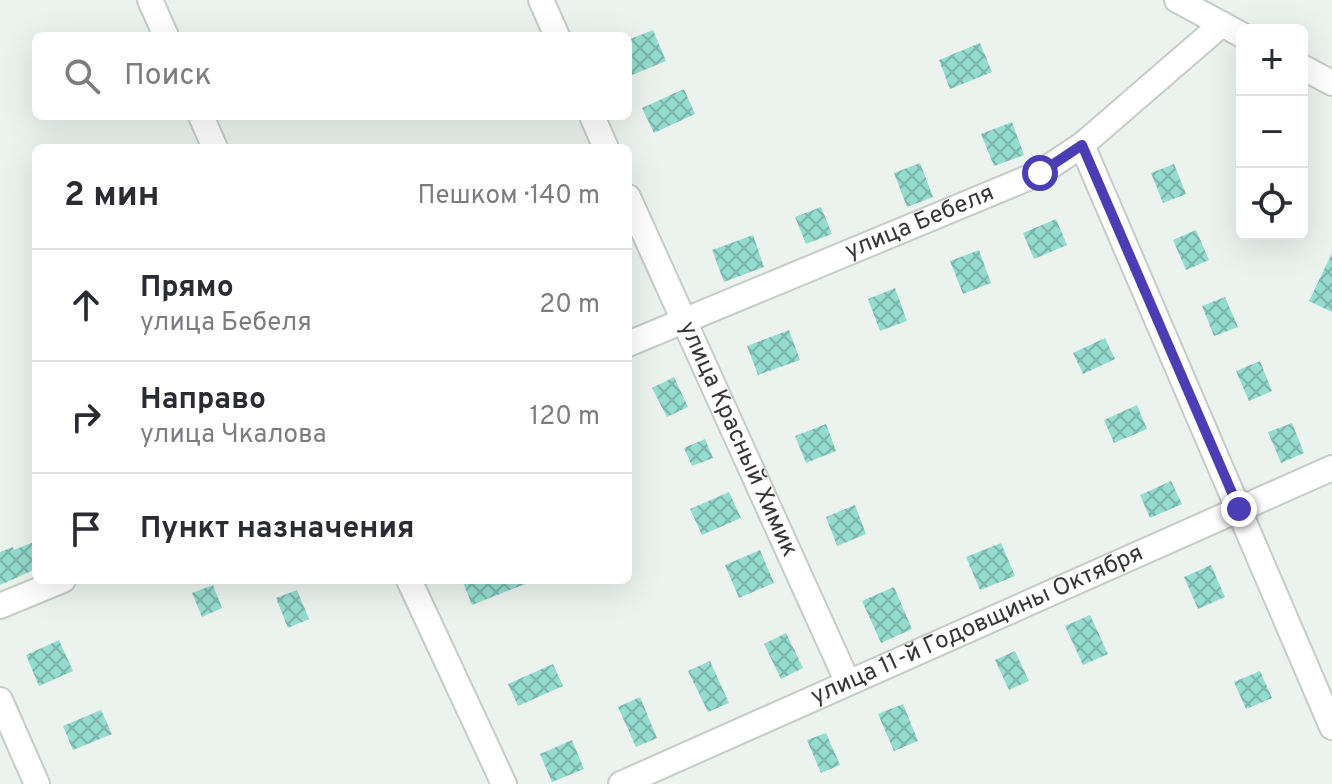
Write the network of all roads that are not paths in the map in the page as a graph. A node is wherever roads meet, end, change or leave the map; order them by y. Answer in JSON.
{"nodes":[{"id":1,"x":150,"y":0,"type":"edge"},
{"id":2,"x":541,"y":0,"type":"edge"},
{"id":3,"x":1177,"y":0,"type":"edge"},
{"id":4,"x":1232,"y":29,"type":"edge"},
{"id":5,"x":164,"y":32,"type":"edge"},
{"id":6,"x":555,"y":32,"type":"edge"},
{"id":7,"x":1308,"y":70,"type":"edge"},
{"id":8,"x":1332,"y":83,"type":"edge"},
{"id":9,"x":203,"y":120,"type":"edge"},
{"id":10,"x":594,"y":120,"type":"edge"},
{"id":11,"x":213,"y":144,"type":"edge"},
{"id":12,"x":604,"y":144,"type":"edge"},
{"id":13,"x":1082,"y":145,"type":"junction"},
{"id":14,"x":632,"y":206,"type":"edge"},
{"id":15,"x":683,"y":322,"type":"junction"},
{"id":16,"x":632,"y":342,"type":"edge"},
{"id":17,"x":1332,"y":468,"type":"edge"},
{"id":18,"x":1239,"y":509,"type":"junction"},
{"id":19,"x":53,"y":584,"type":"edge"},
{"id":20,"x":411,"y":584,"type":"edge"},
{"id":21,"x":0,"y":606,"type":"edge"},
{"id":22,"x":848,"y":683,"type":"junction"},
{"id":23,"x":0,"y":700,"type":"edge"},
{"id":24,"x":1332,"y":727,"type":"edge"},
{"id":25,"x":37,"y":784,"type":"edge"},
{"id":26,"x":504,"y":784,"type":"edge"},
{"id":27,"x":621,"y":784,"type":"edge"}],
"edges":[{"from":1,"to":5,"type":"street"},
{"from":2,"to":6,"type":"street"},
{"from":3,"to":4,"type":"street"},
{"from":4,"to":13,"type":"street","name":"улица Бебеля"},
{"from":7,"to":8,"type":"street"},
{"from":9,"to":11,"type":"street"},
{"from":10,"to":12,"type":"street"},
{"from":13,"to":15,"type":"street","name":"улица Бебеля"},
{"from":13,"to":18,"type":"street"},
{"from":14,"to":15,"type":"street","name":"улица Красный Химик"},
{"from":15,"to":16,"type":"street","name":"улица Бебеля"},
{"from":15,"to":22,"type":"street","name":"улица Красный Химик"},
{"from":17,"to":18,"type":"street","name":"улица 11-й Годовщины Октября"},
{"from":18,"to":22,"type":"street","name":"улица 11-й Годовщины Октября"},
{"from":18,"to":24,"type":"street"},
{"from":19,"to":21,"type":"street"},
{"from":20,"to":26,"type":"street"},
{"from":22,"to":27,"type":"street","name":"улица 11-й Годовщины Октября"},
{"from":23,"to":25,"type":"street"}]}
